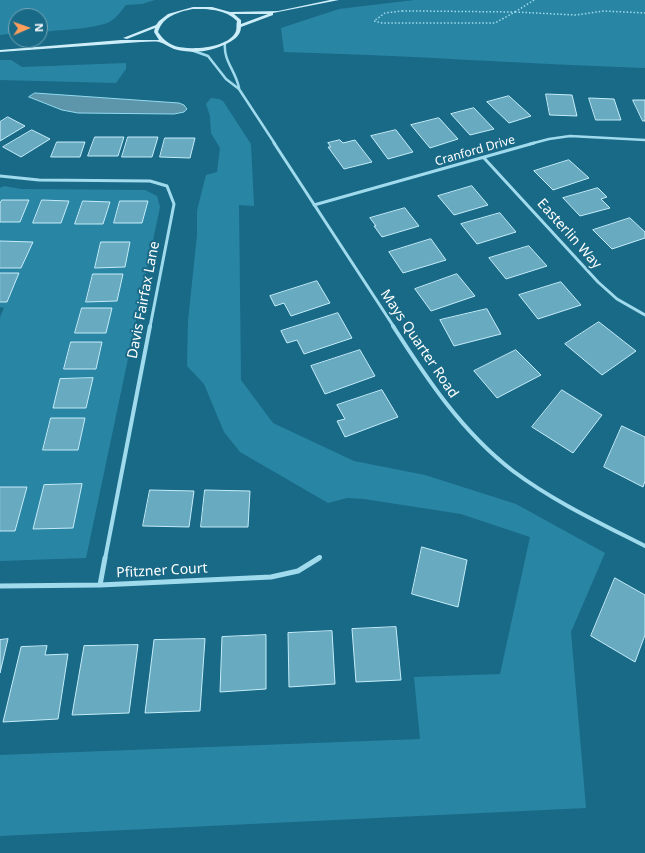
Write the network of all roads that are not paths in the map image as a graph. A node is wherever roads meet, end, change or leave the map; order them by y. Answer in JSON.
{"nodes":[{"id":1,"x":337,"y":0,"type":"edge"},
{"id":2,"x":278,"y":12,"type":"junction"},
{"id":3,"x":230,"y":13,"type":"junction"},
{"id":4,"x":157,"y":26,"type":"junction"},
{"id":5,"x":240,"y":26,"type":"junction"},
{"id":6,"x":113,"y":41,"type":"junction"},
{"id":7,"x":162,"y":41,"type":"junction"},
{"id":8,"x":225,"y":43,"type":"junction"},
{"id":9,"x":188,"y":50,"type":"junction"},
{"id":10,"x":0,"y":51,"type":"edge"},
{"id":11,"x":239,"y":89,"type":"junction"},
{"id":12,"x":645,"y":140,"type":"edge"},
{"id":13,"x":484,"y":158,"type":"junction"},
{"id":14,"x":0,"y":176,"type":"edge"},
{"id":15,"x":314,"y":205,"type":"junction"},
{"id":16,"x":645,"y":316,"type":"edge"},
{"id":17,"x":645,"y":546,"type":"edge"},
{"id":18,"x":320,"y":557,"type":"dead end"},
{"id":19,"x":100,"y":585,"type":"junction"},
{"id":20,"x":0,"y":586,"type":"edge"}],
"edges":[{"from":1,"to":2,"type":"street"},
{"from":2,"to":3,"type":"street"},
{"from":2,"to":5,"type":"street"},
{"from":3,"to":4,"type":"street"},
{"from":3,"to":5,"type":"street"},
{"from":4,"to":6,"type":"street"},
{"from":4,"to":7,"type":"street"},
{"from":5,"to":8,"type":"street"},
{"from":6,"to":7,"type":"street"},
{"from":6,"to":10,"type":"street"},
{"from":7,"to":9,"type":"street"},
{"from":8,"to":9,"type":"street"},
{"from":8,"to":11,"type":"street","name":"Mays Quarter Road"},
{"from":9,"to":11,"type":"street","name":"Mays Quarter Road"},
{"from":11,"to":15,"type":"street","name":"Mays Quarter Road"},
{"from":12,"to":13,"type":"street","name":"Cranford Drive"},
{"from":13,"to":15,"type":"street","name":"Cranford Drive"},
{"from":13,"to":16,"type":"street","name":"Easterlin Way"},
{"from":14,"to":19,"type":"street","name":"Davis Fairfax Lane"},
{"from":15,"to":17,"type":"street","name":"Mays Quarter Road"},
{"from":18,"to":19,"type":"street","name":"Pfitzner Court"},
{"from":19,"to":20,"type":"street","name":"Pfitzner Court"}]}
